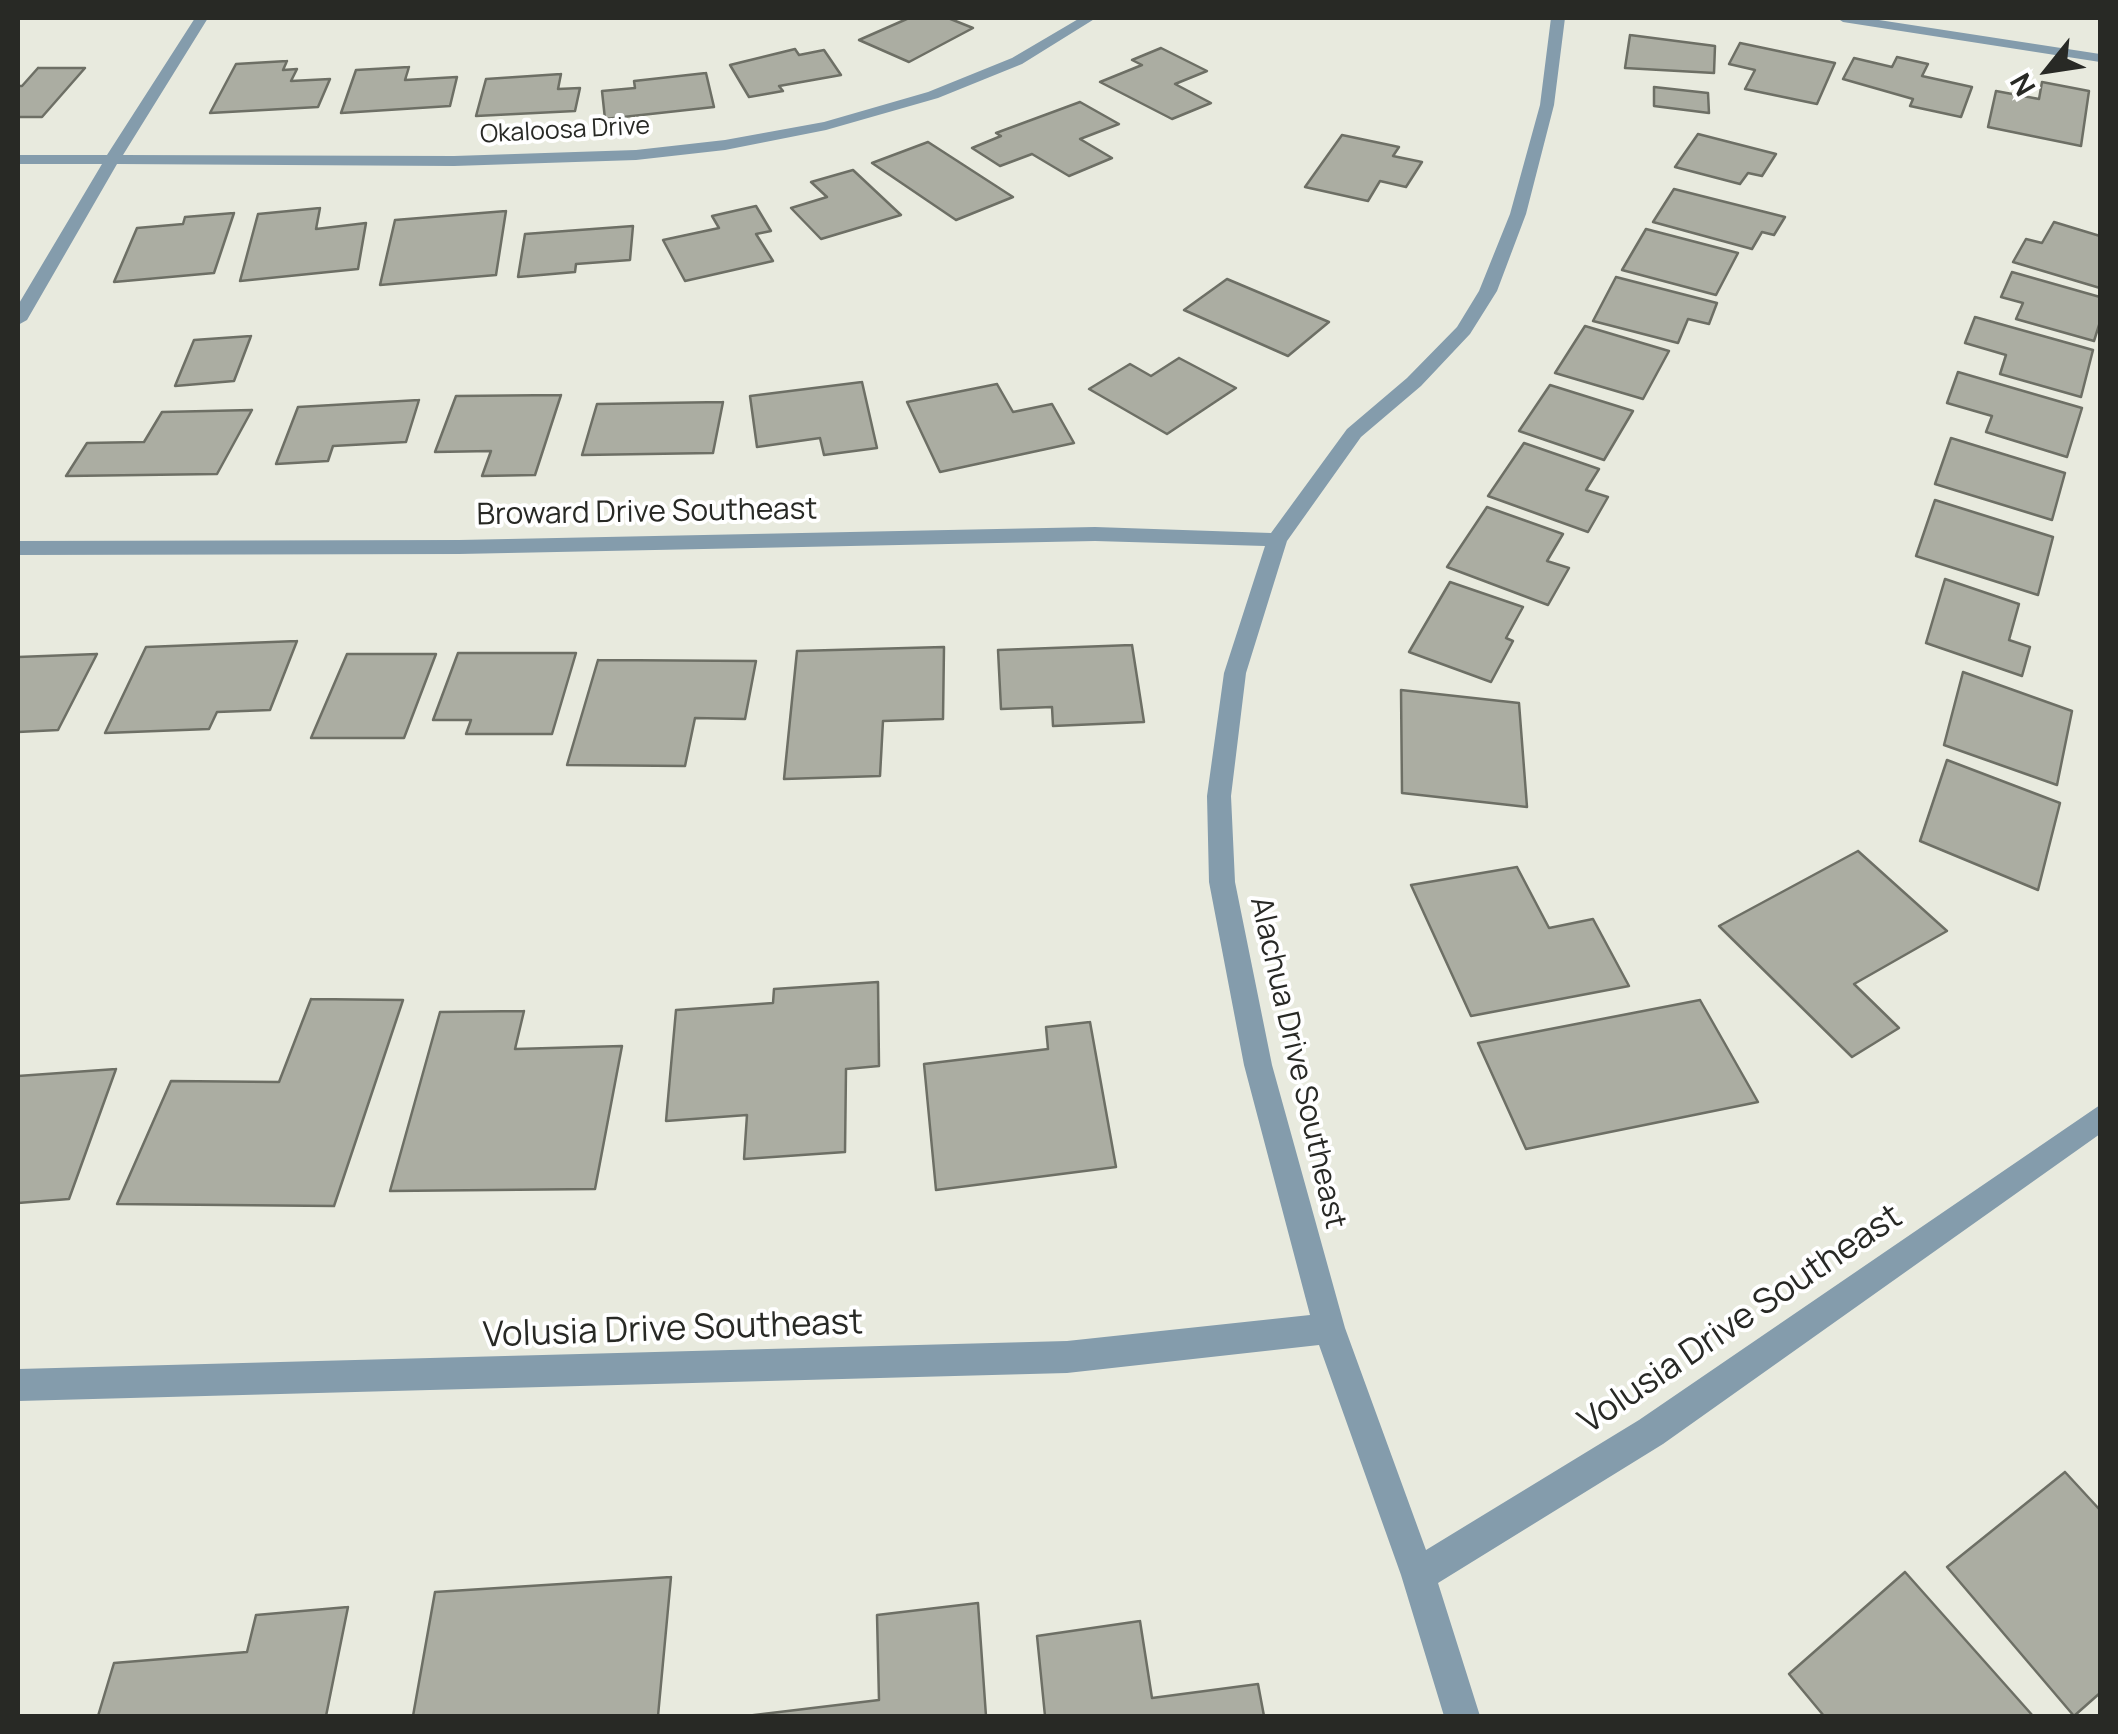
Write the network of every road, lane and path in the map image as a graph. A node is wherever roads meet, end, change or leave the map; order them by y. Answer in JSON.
{"nodes":[{"id":1,"x":201,"y":18,"type":"edge"},
{"id":2,"x":1090,"y":18,"type":"edge"},
{"id":3,"x":1558,"y":18,"type":"edge"},
{"id":4,"x":1843,"y":18,"type":"edge"},
{"id":5,"x":2100,"y":58,"type":"edge"},
{"id":6,"x":112,"y":158,"type":"junction"},
{"id":7,"x":18,"y":159,"type":"edge"},
{"id":8,"x":18,"y":320,"type":"edge"},
{"id":9,"x":1278,"y":540,"type":"junction"},
{"id":10,"x":18,"y":548,"type":"edge"},
{"id":11,"x":2100,"y":1118,"type":"edge"},
{"id":12,"x":1329,"y":1328,"type":"junction"},
{"id":13,"x":18,"y":1385,"type":"edge"},
{"id":14,"x":1418,"y":1575,"type":"junction"},
{"id":15,"x":1462,"y":1716,"type":"edge"}],
"edges":[{"from":1,"to":6,"type":"street"},
{"from":2,"to":6,"type":"street","name":"Okaloosa Drive"},
{"from":3,"to":9,"type":"street","name":"Alachua Drive Southeast"},
{"from":4,"to":5,"type":"street"},
{"from":6,"to":7,"type":"street","name":"Okaloosa Drive"},
{"from":6,"to":8,"type":"street"},
{"from":9,"to":10,"type":"street","name":"Broward Drive Southeast"},
{"from":9,"to":12,"type":"street","name":"Alachua Drive Southeast"},
{"from":11,"to":14,"type":"street","name":"Volusia Drive Southeast"},
{"from":12,"to":13,"type":"street","name":"Volusia Drive Southeast"},
{"from":12,"to":14,"type":"street","name":"Alachua Drive Southeast"},
{"from":14,"to":15,"type":"street","name":"Alachua Drive Southeast"}]}
